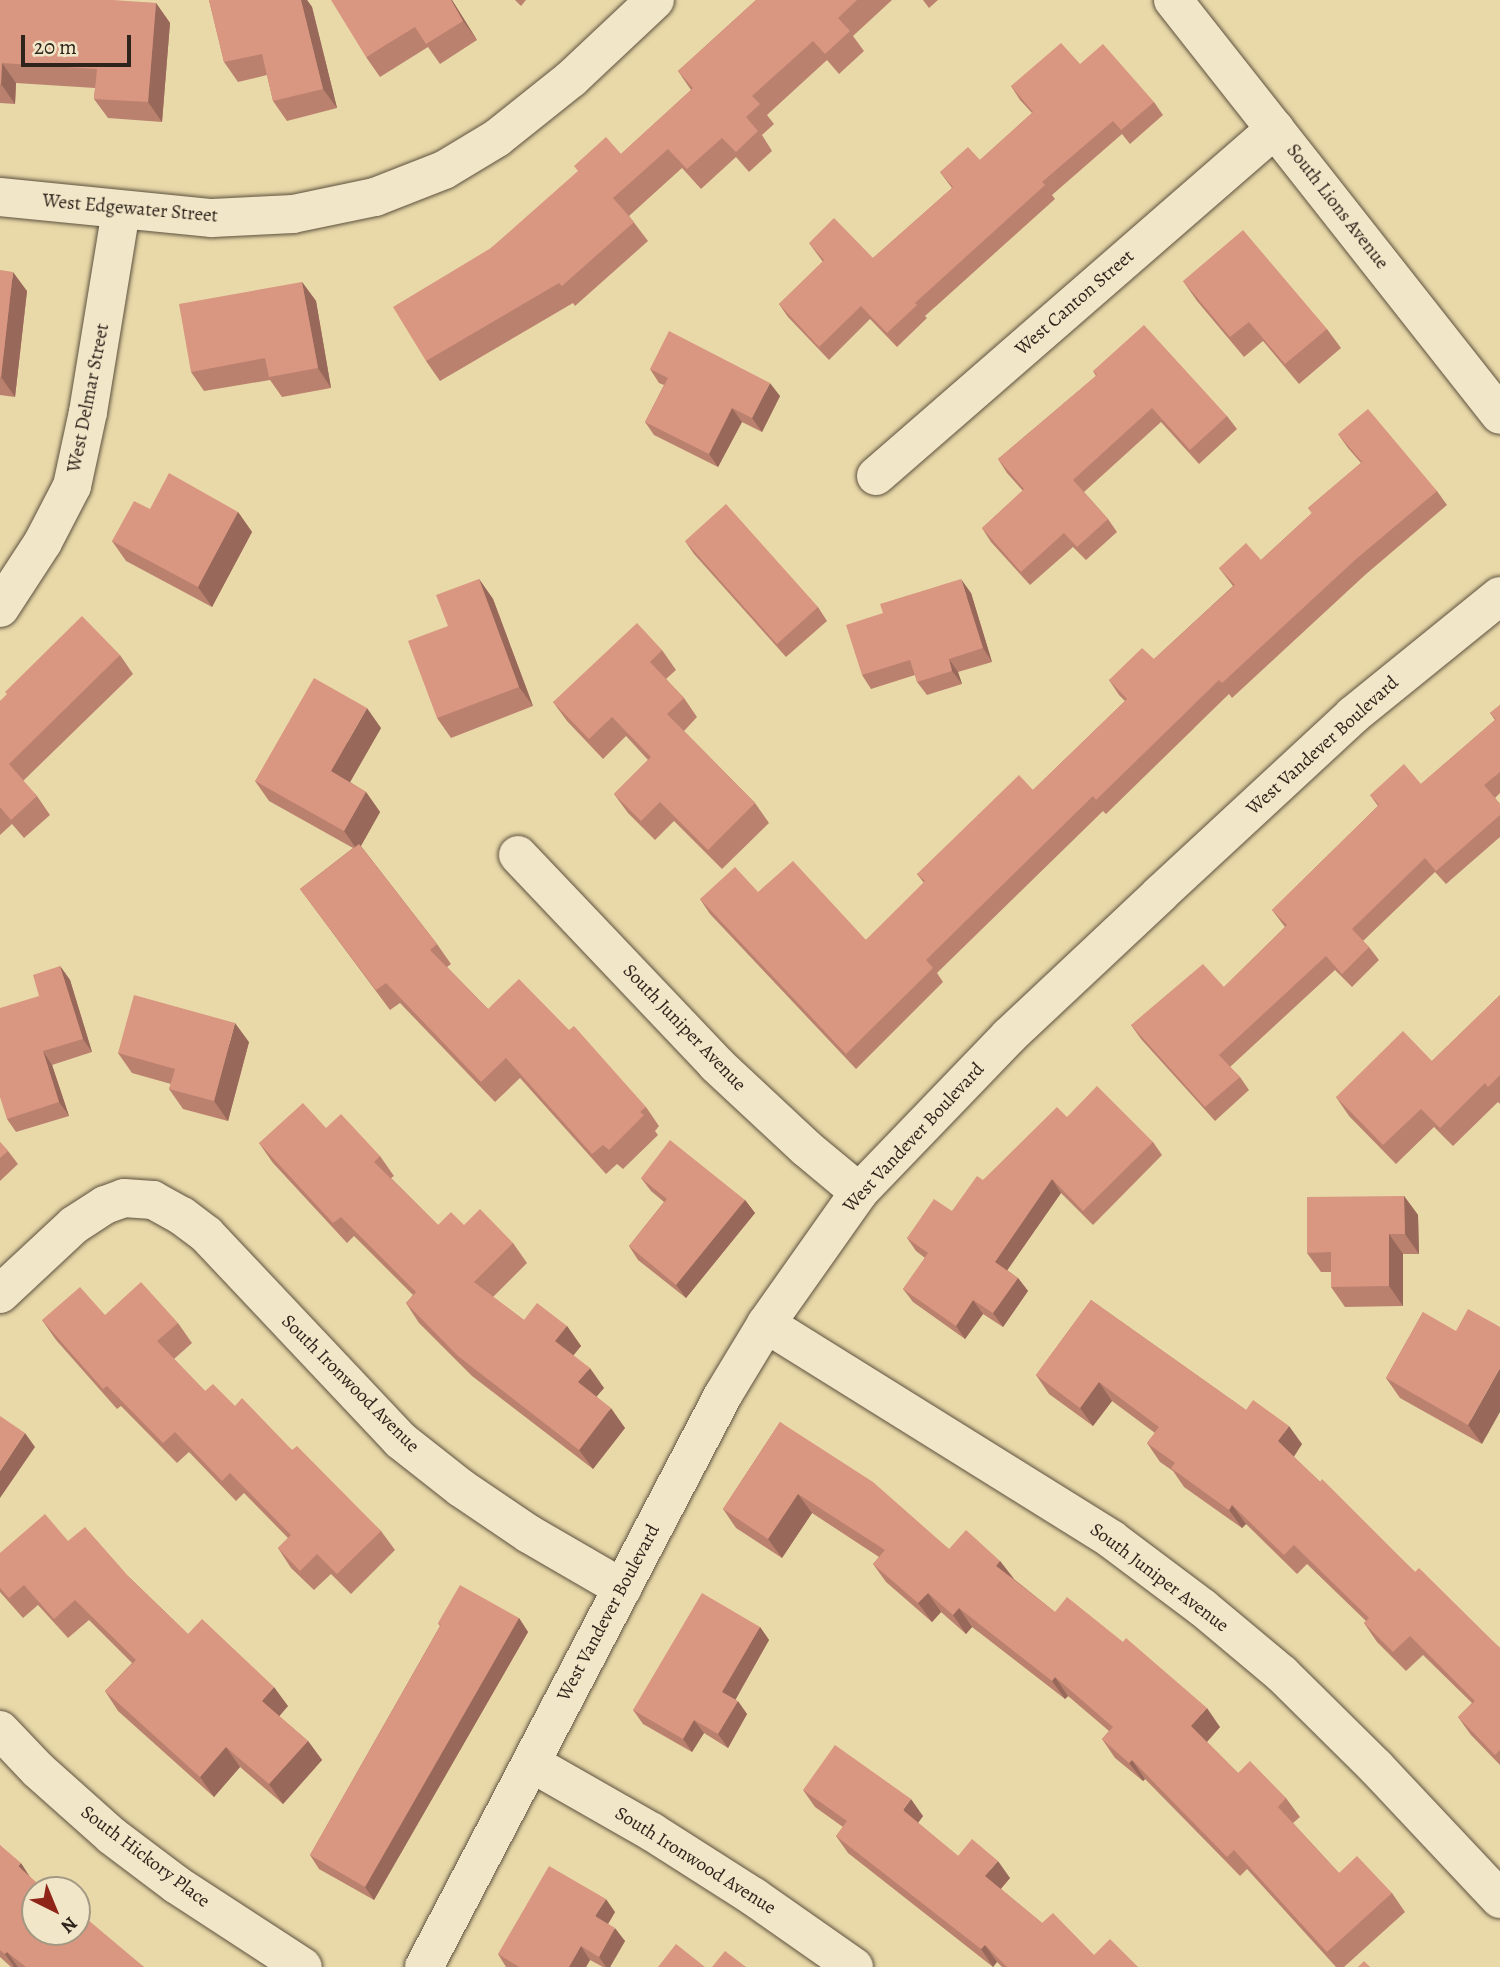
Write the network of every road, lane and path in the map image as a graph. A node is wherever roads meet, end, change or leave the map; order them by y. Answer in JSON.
{"nodes":[{"id":1,"x":655,"y":0,"type":"edge"},
{"id":2,"x":1173,"y":0,"type":"edge"},
{"id":3,"x":1275,"y":129,"type":"junction"},
{"id":4,"x":0,"y":197,"type":"edge"},
{"id":5,"x":121,"y":211,"type":"junction"},
{"id":6,"x":1500,"y":415,"type":"edge"},
{"id":7,"x":876,"y":477,"type":"dead end"},
{"id":8,"x":1500,"y":596,"type":"edge"},
{"id":9,"x":0,"y":608,"type":"edge"},
{"id":10,"x":518,"y":855,"type":"dead end"},
{"id":11,"x":859,"y":1192,"type":"junction"},
{"id":12,"x":0,"y":1294,"type":"edge"},
{"id":13,"x":766,"y":1324,"type":"junction"},
{"id":14,"x":622,"y":1588,"type":"junction"},
{"id":15,"x":0,"y":1730,"type":"edge"},
{"id":16,"x":531,"y":1763,"type":"junction"},
{"id":17,"x":1500,"y":1899,"type":"edge"},
{"id":18,"x":303,"y":1967,"type":"edge"},
{"id":19,"x":424,"y":1967,"type":"edge"},
{"id":20,"x":854,"y":1967,"type":"edge"}],
"edges":[{"from":1,"to":5,"type":"street","name":"West Edgewater Street"},
{"from":2,"to":3,"type":"street","name":"South Lions Avenue"},
{"from":3,"to":6,"type":"street","name":"South Lions Avenue"},
{"from":3,"to":7,"type":"street","name":"West Canton Street"},
{"from":4,"to":5,"type":"street","name":"West Edgewater Street"},
{"from":5,"to":9,"type":"street","name":"West Delmar Street"},
{"from":8,"to":11,"type":"street","name":"West Vandever Boulevard"},
{"from":10,"to":11,"type":"street","name":"South Juniper Avenue"},
{"from":11,"to":13,"type":"street","name":"West Vandever Boulevard"},
{"from":12,"to":14,"type":"street","name":"South Ironwood Avenue"},
{"from":13,"to":14,"type":"street","name":"West Vandever Boulevard"},
{"from":13,"to":17,"type":"street","name":"South Juniper Avenue"},
{"from":14,"to":16,"type":"street","name":"West Vandever Boulevard"},
{"from":15,"to":18,"type":"street","name":"South Hickory Place"},
{"from":16,"to":19,"type":"street","name":"West Vandever Boulevard"},
{"from":16,"to":20,"type":"street","name":"South Ironwood Avenue"}]}
